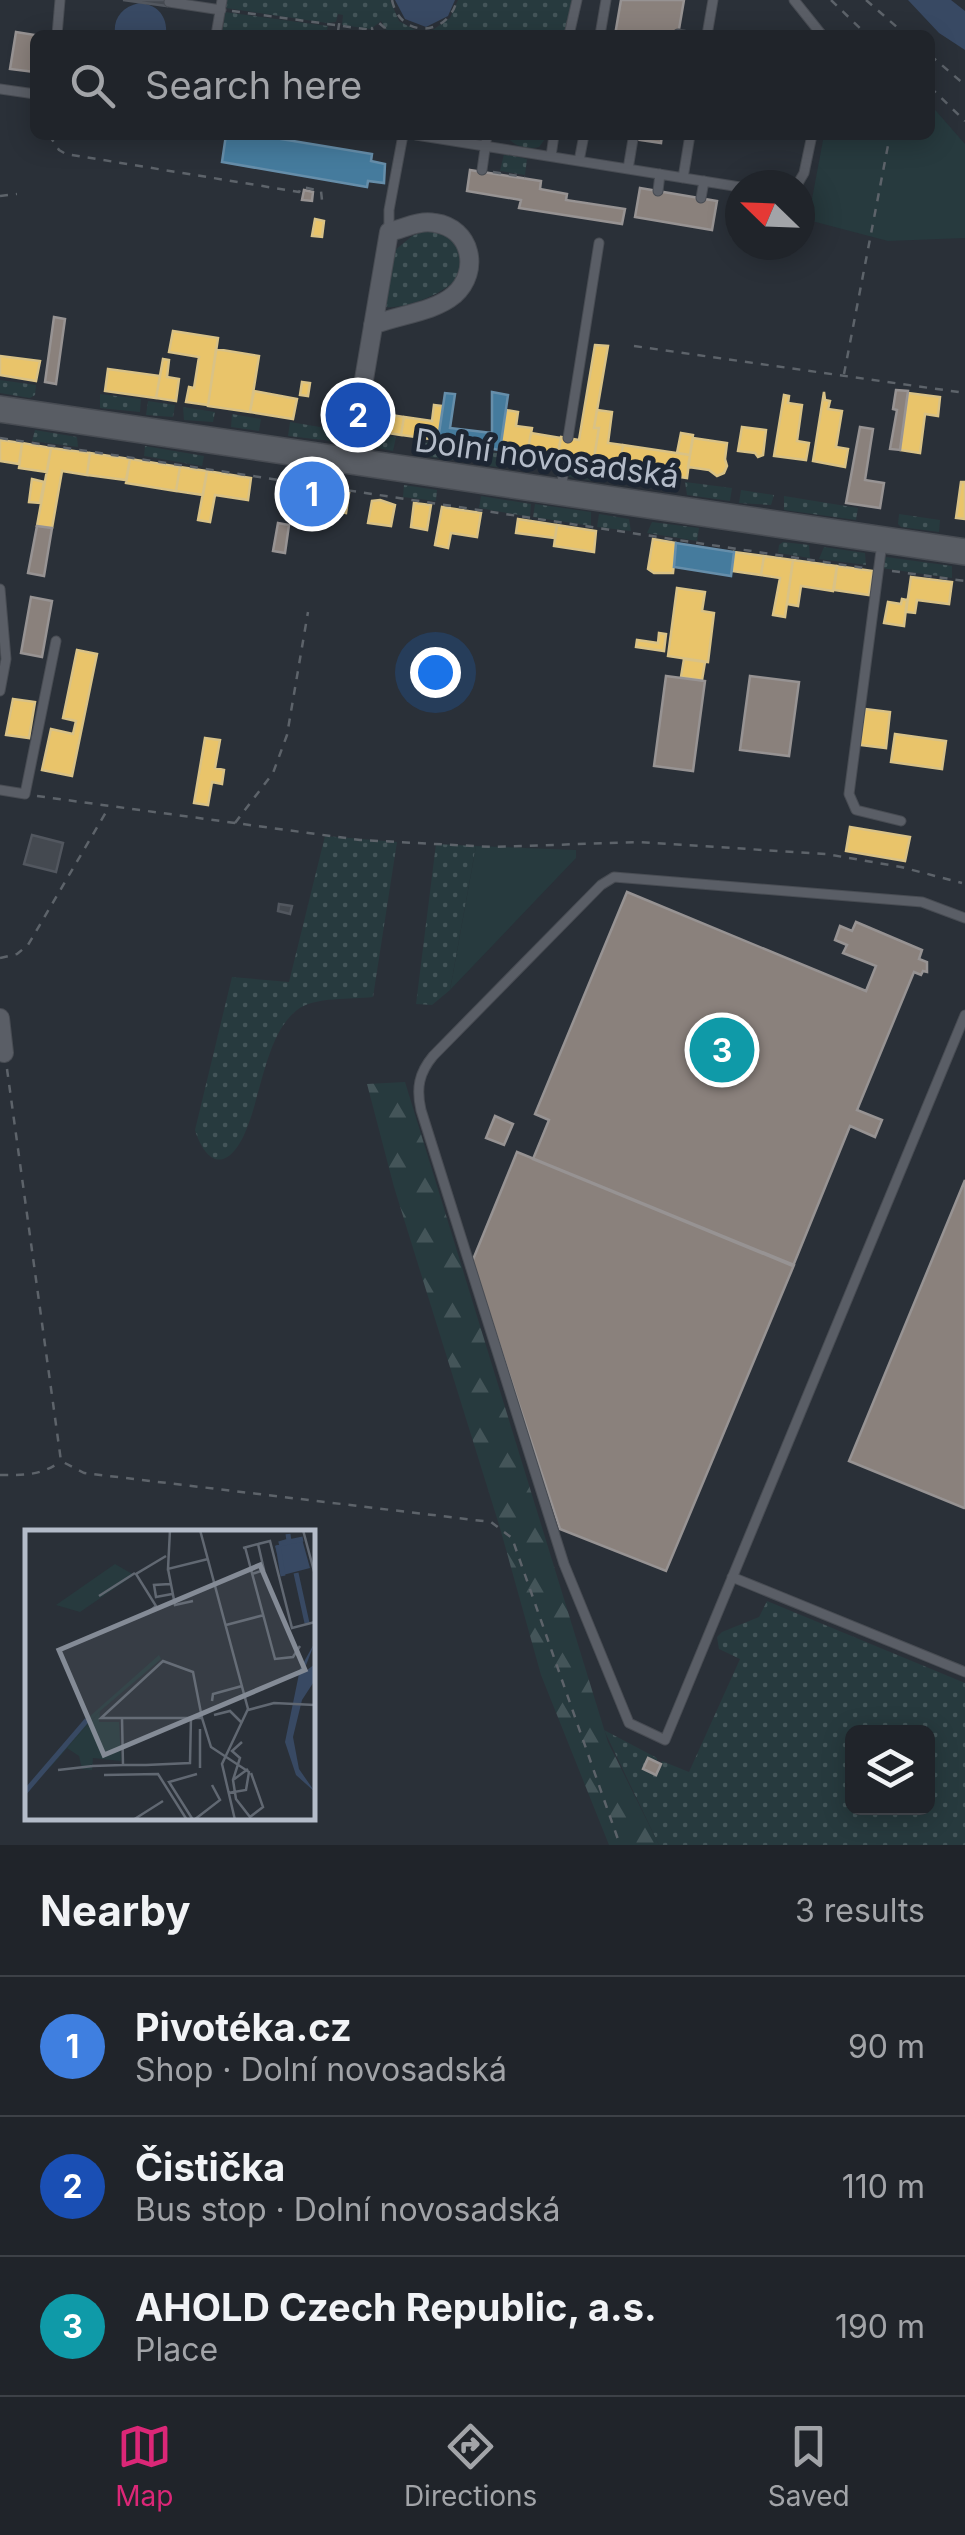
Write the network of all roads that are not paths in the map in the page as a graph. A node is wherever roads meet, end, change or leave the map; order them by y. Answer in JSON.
{"nodes":[{"id":1,"x":577,"y":0,"type":"edge"},
{"id":2,"x":606,"y":0,"type":"edge"},
{"id":3,"x":713,"y":0,"type":"edge"},
{"id":4,"x":794,"y":0,"type":"edge"},
{"id":5,"x":62,"y":1,"type":"edge"},
{"id":6,"x":169,"y":2,"type":"edge"},
{"id":7,"x":221,"y":5,"type":"edge"},
{"id":8,"x":58,"y":30,"type":"edge"},
{"id":9,"x":217,"y":30,"type":"edge"},
{"id":10,"x":571,"y":30,"type":"edge"},
{"id":11,"x":601,"y":30,"type":"edge"},
{"id":12,"x":708,"y":30,"type":"edge"},
{"id":13,"x":818,"y":30,"type":"edge"},
{"id":14,"x":0,"y":88,"type":"edge"},
{"id":15,"x":30,"y":93,"type":"edge"},
{"id":16,"x":401,"y":140,"type":"edge"},
{"id":17,"x":486,"y":140,"type":"edge"},
{"id":18,"x":553,"y":140,"type":"edge"},
{"id":19,"x":583,"y":140,"type":"edge"},
{"id":20,"x":633,"y":140,"type":"edge"},
{"id":21,"x":689,"y":140,"type":"edge"},
{"id":22,"x":811,"y":140,"type":"edge"},
{"id":23,"x":550,"y":156,"type":"junction"},
{"id":24,"x":580,"y":161,"type":"junction"},
{"id":25,"x":628,"y":169,"type":"junction"},
{"id":26,"x":482,"y":170,"type":"road end"},
{"id":27,"x":805,"y":170,"type":"edge"},
{"id":28,"x":660,"y":174,"type":"junction"},
{"id":29,"x":683,"y":178,"type":"junction"},
{"id":30,"x":704,"y":181,"type":"junction"},
{"id":31,"x":725,"y":184,"type":"edge"},
{"id":32,"x":658,"y":191,"type":"dead end"},
{"id":33,"x":701,"y":198,"type":"dead end"},
{"id":34,"x":389,"y":232,"type":"junction"},
{"id":35,"x":599,"y":243,"type":"dead end"},
{"id":36,"x":374,"y":325,"type":"junction"},
{"id":37,"x":0,"y":409,"type":"edge"},
{"id":38,"x":568,"y":438,"type":"dead end"},
{"id":39,"x":565,"y":460,"type":"dead end"},
{"id":40,"x":350,"y":462,"type":"junction"},
{"id":41,"x":560,"y":492,"type":"junction"},
{"id":42,"x":882,"y":540,"type":"junction"},
{"id":43,"x":965,"y":552,"type":"edge"},
{"id":44,"x":0,"y":589,"type":"edge"},
{"id":45,"x":56,"y":640,"type":"dead end"},
{"id":46,"x":0,"y":691,"type":"edge"},
{"id":47,"x":0,"y":790,"type":"edge"},
{"id":48,"x":901,"y":821,"type":"dead end"},
{"id":49,"x":965,"y":918,"type":"edge"},
{"id":50,"x":965,"y":1015,"type":"edge"},
{"id":51,"x":0,"y":1018,"type":"edge"},
{"id":52,"x":954,"y":1041,"type":"junction"},
{"id":53,"x":965,"y":1046,"type":"edge"},
{"id":54,"x":4,"y":1052,"type":"road end"},
{"id":55,"x":732,"y":1576,"type":"junction"},
{"id":56,"x":965,"y":1672,"type":"edge"}],
"edges":[{"from":1,"to":10,"type":"lane"},
{"from":2,"to":11,"type":"lane"},
{"from":3,"to":12,"type":"lane"},
{"from":4,"to":13,"type":"lane"},
{"from":5,"to":8,"type":"lane"},
{"from":6,"to":7,"type":"lane"},
{"from":7,"to":9,"type":"lane"},
{"from":14,"to":15,"type":"lane"},
{"from":16,"to":34,"type":"lane"},
{"from":17,"to":23,"type":"lane"},
{"from":17,"to":26,"type":"lane"},
{"from":18,"to":23,"type":"lane"},
{"from":19,"to":24,"type":"lane"},
{"from":20,"to":25,"type":"lane"},
{"from":21,"to":29,"type":"lane"},
{"from":22,"to":27,"type":"lane"},
{"from":23,"to":24,"type":"lane"},
{"from":24,"to":25,"type":"lane"},
{"from":25,"to":28,"type":"lane"},
{"from":28,"to":29,"type":"lane"},
{"from":28,"to":32,"type":"lane"},
{"from":29,"to":30,"type":"lane"},
{"from":30,"to":31,"type":"lane"},
{"from":30,"to":33,"type":"lane"},
{"from":34,"to":36,"type":"street"},
{"from":34,"to":36,"type":"street"},
{"from":35,"to":38,"type":"lane"},
{"from":36,"to":40,"type":"street"},
{"from":37,"to":40,"type":"main road","name":"Dolní novosadská"},
{"from":39,"to":41,"type":"lane"},
{"from":40,"to":41,"type":"main road","name":"Dolní novosadská"},
{"from":41,"to":42,"type":"main road","name":"Dolní novosadská"},
{"from":42,"to":43,"type":"main road","name":"Dolní novosadská"},
{"from":42,"to":48,"type":"lane"},
{"from":44,"to":46,"type":"lane"},
{"from":45,"to":47,"type":"lane"},
{"from":49,"to":55,"type":"lane"},
{"from":50,"to":52,"type":"lane"},
{"from":51,"to":54,"type":"street"},
{"from":52,"to":53,"type":"lane"},
{"from":52,"to":55,"type":"lane"},
{"from":55,"to":56,"type":"lane"}]}
